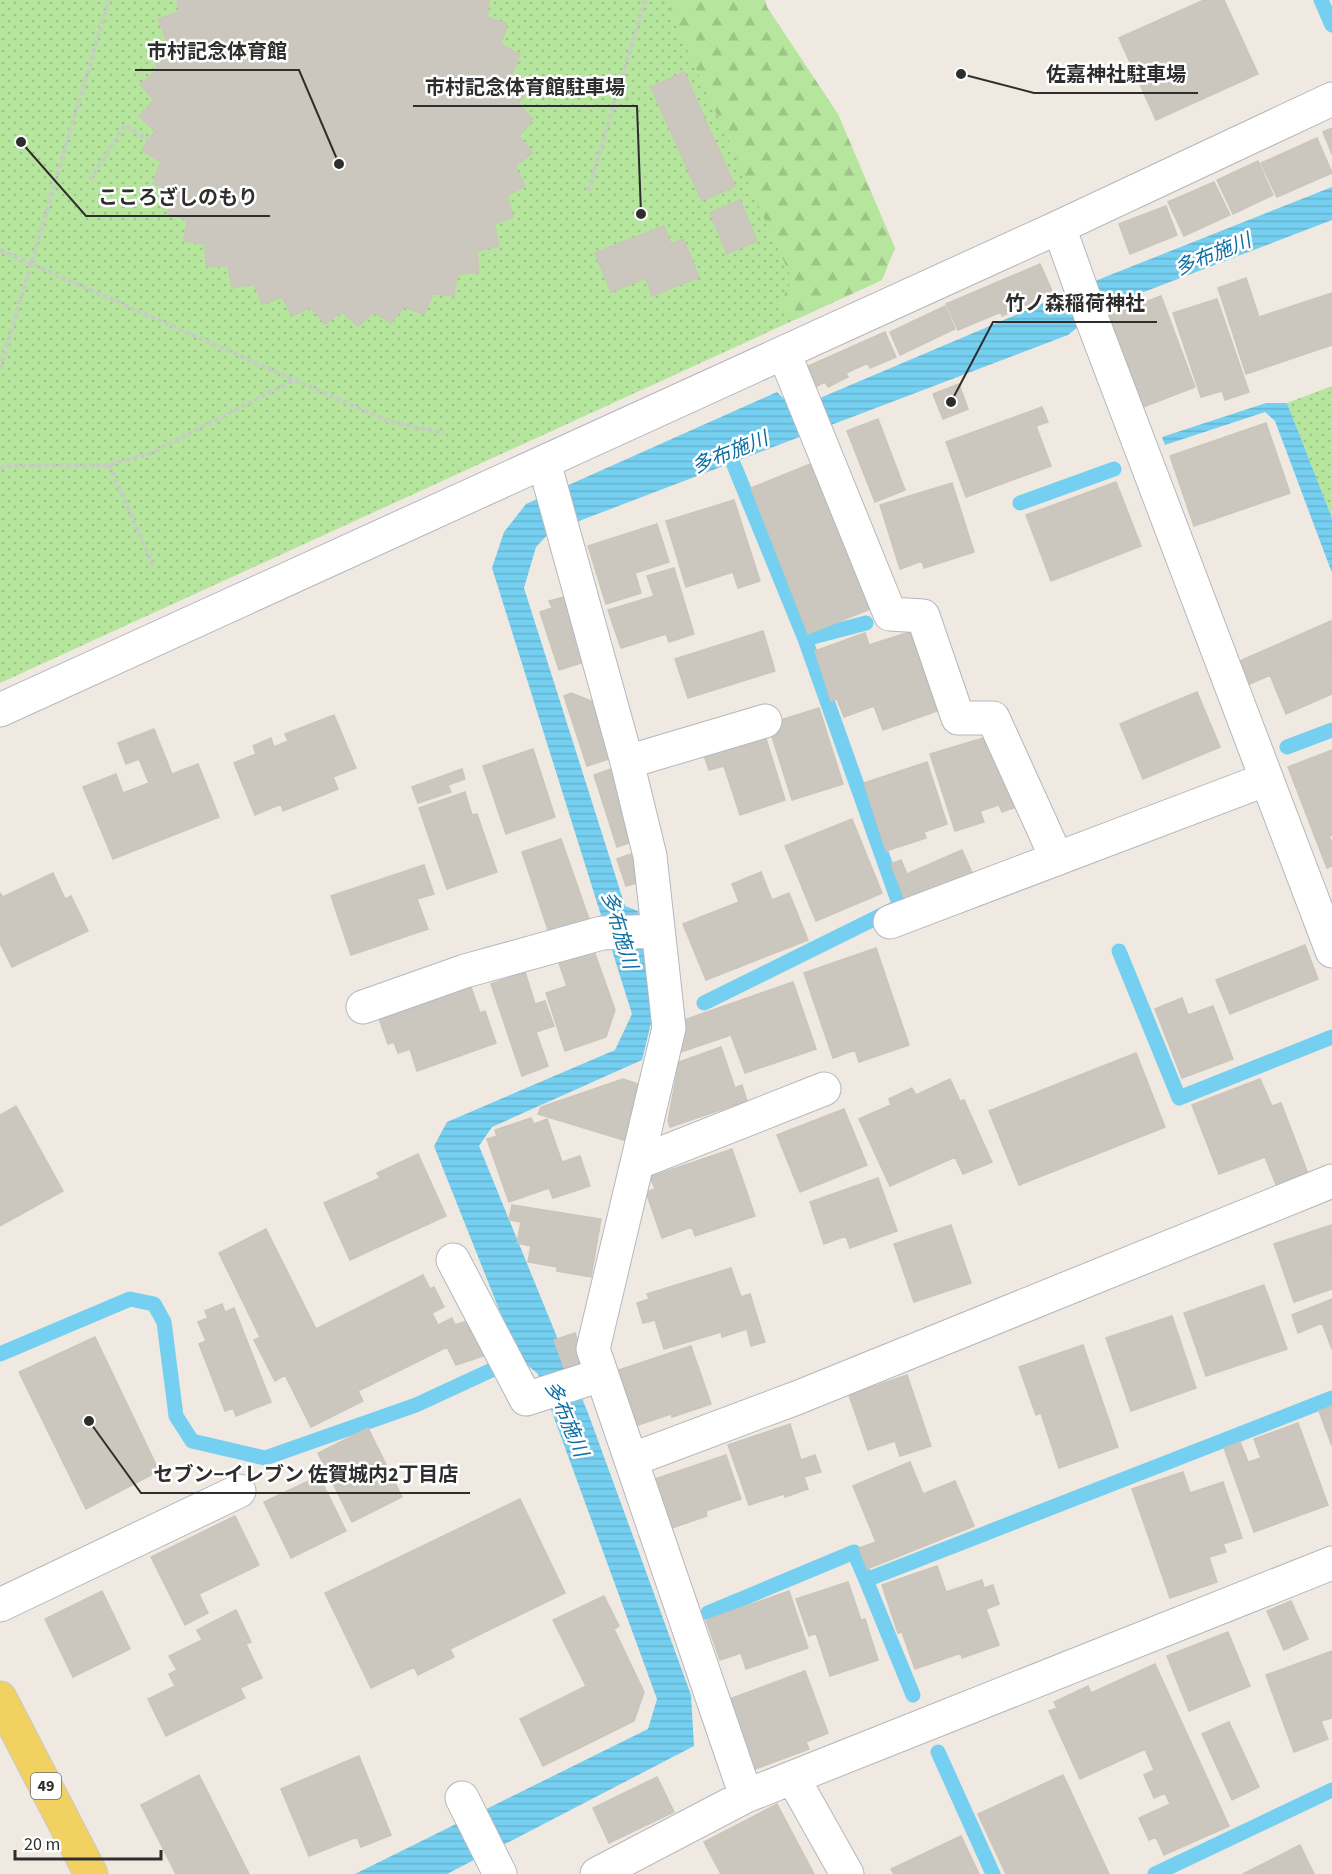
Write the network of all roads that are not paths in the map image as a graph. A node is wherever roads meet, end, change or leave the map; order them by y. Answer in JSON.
{"nodes":[{"id":1,"x":1332,"y":99,"type":"edge"},
{"id":2,"x":1059,"y":227,"type":"junction"},
{"id":3,"x":784,"y":353,"type":"junction"},
{"id":4,"x":547,"y":474,"type":"junction"},
{"id":5,"x":0,"y":710,"type":"edge"},
{"id":6,"x":765,"y":721,"type":"dead end"},
{"id":7,"x":627,"y":762,"type":"junction"},
{"id":8,"x":1267,"y":779,"type":"junction"},
{"id":9,"x":1057,"y":859,"type":"junction"},
{"id":10,"x":1320,"y":884,"type":"edge"},
{"id":11,"x":890,"y":922,"type":"dead end"},
{"id":12,"x":658,"y":931,"type":"junction"},
{"id":13,"x":1332,"y":951,"type":"edge"},
{"id":14,"x":363,"y":1007,"type":"dead end"},
{"id":15,"x":824,"y":1089,"type":"dead end"},
{"id":16,"x":637,"y":1163,"type":"junction"},
{"id":17,"x":1332,"y":1181,"type":"edge"},
{"id":18,"x":453,"y":1260,"type":"dead end"},
{"id":19,"x":601,"y":1375,"type":"junction"},
{"id":20,"x":631,"y":1460,"type":"junction"},
{"id":21,"x":239,"y":1491,"type":"dead end"},
{"id":22,"x":1332,"y":1563,"type":"edge"},
{"id":23,"x":0,"y":1605,"type":"edge"},
{"id":24,"x":0,"y":1698,"type":"edge"},
{"id":25,"x":793,"y":1778,"type":"junction"},
{"id":26,"x":746,"y":1796,"type":"junction"},
{"id":27,"x":462,"y":1798,"type":"dead end"},
{"id":28,"x":496,"y":1867,"type":"edge"},
{"id":29,"x":91,"y":1874,"type":"edge"},
{"id":30,"x":597,"y":1874,"type":"edge"},
{"id":31,"x":847,"y":1874,"type":"edge"}],
"edges":[{"from":1,"to":2,"type":"street"},
{"from":2,"to":3,"type":"street"},
{"from":2,"to":8,"type":"street"},
{"from":3,"to":4,"type":"street"},
{"from":3,"to":9,"type":"street"},
{"from":4,"to":5,"type":"street"},
{"from":4,"to":7,"type":"street"},
{"from":6,"to":7,"type":"street"},
{"from":7,"to":12,"type":"street"},
{"from":8,"to":9,"type":"street"},
{"from":8,"to":10,"type":"street"},
{"from":9,"to":11,"type":"street"},
{"from":10,"to":13,"type":"street"},
{"from":12,"to":14,"type":"street"},
{"from":12,"to":16,"type":"street"},
{"from":15,"to":16,"type":"street"},
{"from":16,"to":19,"type":"street"},
{"from":17,"to":20,"type":"street"},
{"from":18,"to":19,"type":"street"},
{"from":19,"to":20,"type":"street"},
{"from":20,"to":26,"type":"street"},
{"from":21,"to":23,"type":"street"},
{"from":22,"to":25,"type":"street"},
{"from":24,"to":29,"type":"main road","number":"49"},
{"from":25,"to":26,"type":"street"},
{"from":25,"to":31,"type":"street"},
{"from":26,"to":30,"type":"street"},
{"from":27,"to":28,"type":"street"}]}
